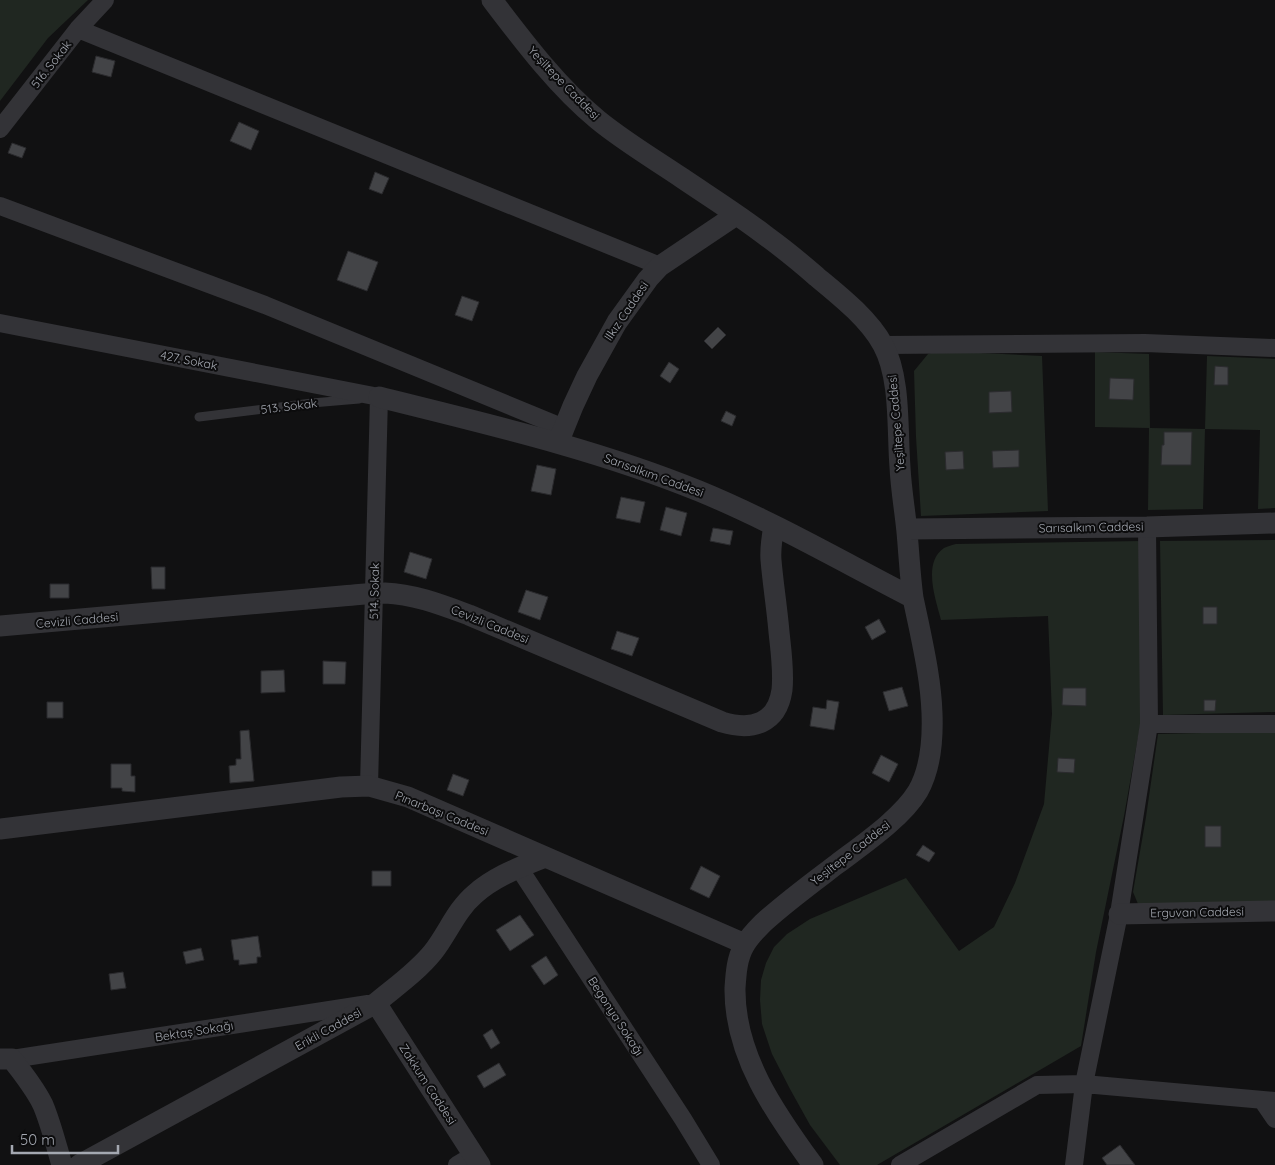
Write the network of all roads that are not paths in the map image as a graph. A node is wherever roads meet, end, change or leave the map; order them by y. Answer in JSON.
{"nodes":[{"id":1,"x":104,"y":0,"type":"edge"},
{"id":2,"x":492,"y":0,"type":"edge"},
{"id":3,"x":78,"y":29,"type":"junction"},
{"id":4,"x":0,"y":129,"type":"edge"},
{"id":5,"x":0,"y":206,"type":"edge"},
{"id":6,"x":736,"y":215,"type":"junction"},
{"id":7,"x":660,"y":266,"type":"junction"},
{"id":8,"x":0,"y":322,"type":"edge"},
{"id":9,"x":883,"y":345,"type":"junction"},
{"id":10,"x":1275,"y":348,"type":"edge"},
{"id":11,"x":379,"y":397,"type":"junction"},
{"id":12,"x":199,"y":418,"type":"dead end"},
{"id":13,"x":561,"y":436,"type":"junction"},
{"id":14,"x":1275,"y":523,"type":"edge"},
{"id":15,"x":774,"y":526,"type":"junction"},
{"id":16,"x":1147,"y":527,"type":"junction"},
{"id":17,"x":907,"y":529,"type":"junction"},
{"id":18,"x":374,"y":594,"type":"junction"},
{"id":19,"x":913,"y":598,"type":"junction"},
{"id":20,"x":0,"y":626,"type":"edge"},
{"id":21,"x":1149,"y":724,"type":"junction"},
{"id":22,"x":1275,"y":724,"type":"edge"},
{"id":23,"x":369,"y":786,"type":"junction"},
{"id":24,"x":0,"y":829,"type":"edge"},
{"id":25,"x":546,"y":857,"type":"junction"},
{"id":26,"x":519,"y":868,"type":"junction"},
{"id":27,"x":1275,"y":911,"type":"edge"},
{"id":28,"x":1119,"y":914,"type":"junction"},
{"id":29,"x":745,"y":944,"type":"junction"},
{"id":30,"x":376,"y":1003,"type":"junction"},
{"id":31,"x":6,"y":1059,"type":"edge"},
{"id":32,"x":1084,"y":1084,"type":"junction"},
{"id":33,"x":1268,"y":1100,"type":"edge"},
{"id":34,"x":1275,"y":1119,"type":"edge"},
{"id":35,"x":470,"y":1162,"type":"edge"},
{"id":36,"x":62,"y":1165,"type":"edge"},
{"id":37,"x":79,"y":1165,"type":"edge"},
{"id":38,"x":711,"y":1165,"type":"edge"},
{"id":39,"x":813,"y":1165,"type":"edge"},
{"id":40,"x":900,"y":1165,"type":"edge"},
{"id":41,"x":1074,"y":1165,"type":"edge"}],
"edges":[{"from":1,"to":3,"type":"street","name":"516. Sokak"},
{"from":2,"to":6,"type":"street","name":"Yeşiltepe Caddesi"},
{"from":3,"to":4,"type":"street","name":"516. Sokak"},
{"from":3,"to":7,"type":"street"},
{"from":5,"to":13,"type":"street"},
{"from":6,"to":7,"type":"street","name":"Ilkız Caddesi"},
{"from":6,"to":9,"type":"street","name":"Yeşiltepe Caddesi"},
{"from":7,"to":13,"type":"street","name":"Ilkız Caddesi"},
{"from":8,"to":11,"type":"street","name":"427. Sokak"},
{"from":9,"to":10,"type":"street"},
{"from":9,"to":17,"type":"street","name":"Yeşiltepe Caddesi"},
{"from":11,"to":12,"type":"lane","name":"513. Sokak"},
{"from":11,"to":13,"type":"street","name":"Sarısalkım Caddesi"},
{"from":11,"to":18,"type":"street","name":"514. Sokak"},
{"from":13,"to":15,"type":"street","name":"Sarısalkım Caddesi"},
{"from":14,"to":16,"type":"street","name":"Sarısalkım Caddesi"},
{"from":15,"to":18,"type":"street","name":"Cevizli Caddesi"},
{"from":15,"to":19,"type":"street","name":"Sarısalkım Caddesi"},
{"from":16,"to":17,"type":"street","name":"Sarısalkım Caddesi"},
{"from":16,"to":21,"type":"street"},
{"from":17,"to":19,"type":"street","name":"Yeşiltepe Caddesi"},
{"from":18,"to":20,"type":"street","name":"Cevizli Caddesi"},
{"from":18,"to":23,"type":"street","name":"514. Sokak"},
{"from":19,"to":29,"type":"street","name":"Yeşiltepe Caddesi"},
{"from":21,"to":22,"type":"street"},
{"from":21,"to":28,"type":"street"},
{"from":23,"to":24,"type":"street","name":"Pınarbaşı Caddesi"},
{"from":23,"to":25,"type":"street","name":"Pınarbaşı Caddesi"},
{"from":25,"to":26,"type":"street","name":"Erikli Caddesi"},
{"from":25,"to":29,"type":"street","name":"Pınarbaşı Caddesi"},
{"from":26,"to":30,"type":"street","name":"Erikli Caddesi"},
{"from":26,"to":38,"type":"street","name":"Begonya Sokağı"},
{"from":27,"to":28,"type":"street","name":"Erguvan Caddesi"},
{"from":28,"to":32,"type":"street"},
{"from":29,"to":39,"type":"street"},
{"from":30,"to":31,"type":"street","name":"Bektaş Sokağı"},
{"from":30,"to":35,"type":"street","name":"Zakkum Caddesi"},
{"from":30,"to":37,"type":"street","name":"Erikli Caddesi"},
{"from":31,"to":36,"type":"street"},
{"from":32,"to":33,"type":"street"},
{"from":32,"to":40,"type":"street"},
{"from":32,"to":41,"type":"street"},
{"from":33,"to":34,"type":"street"}]}
